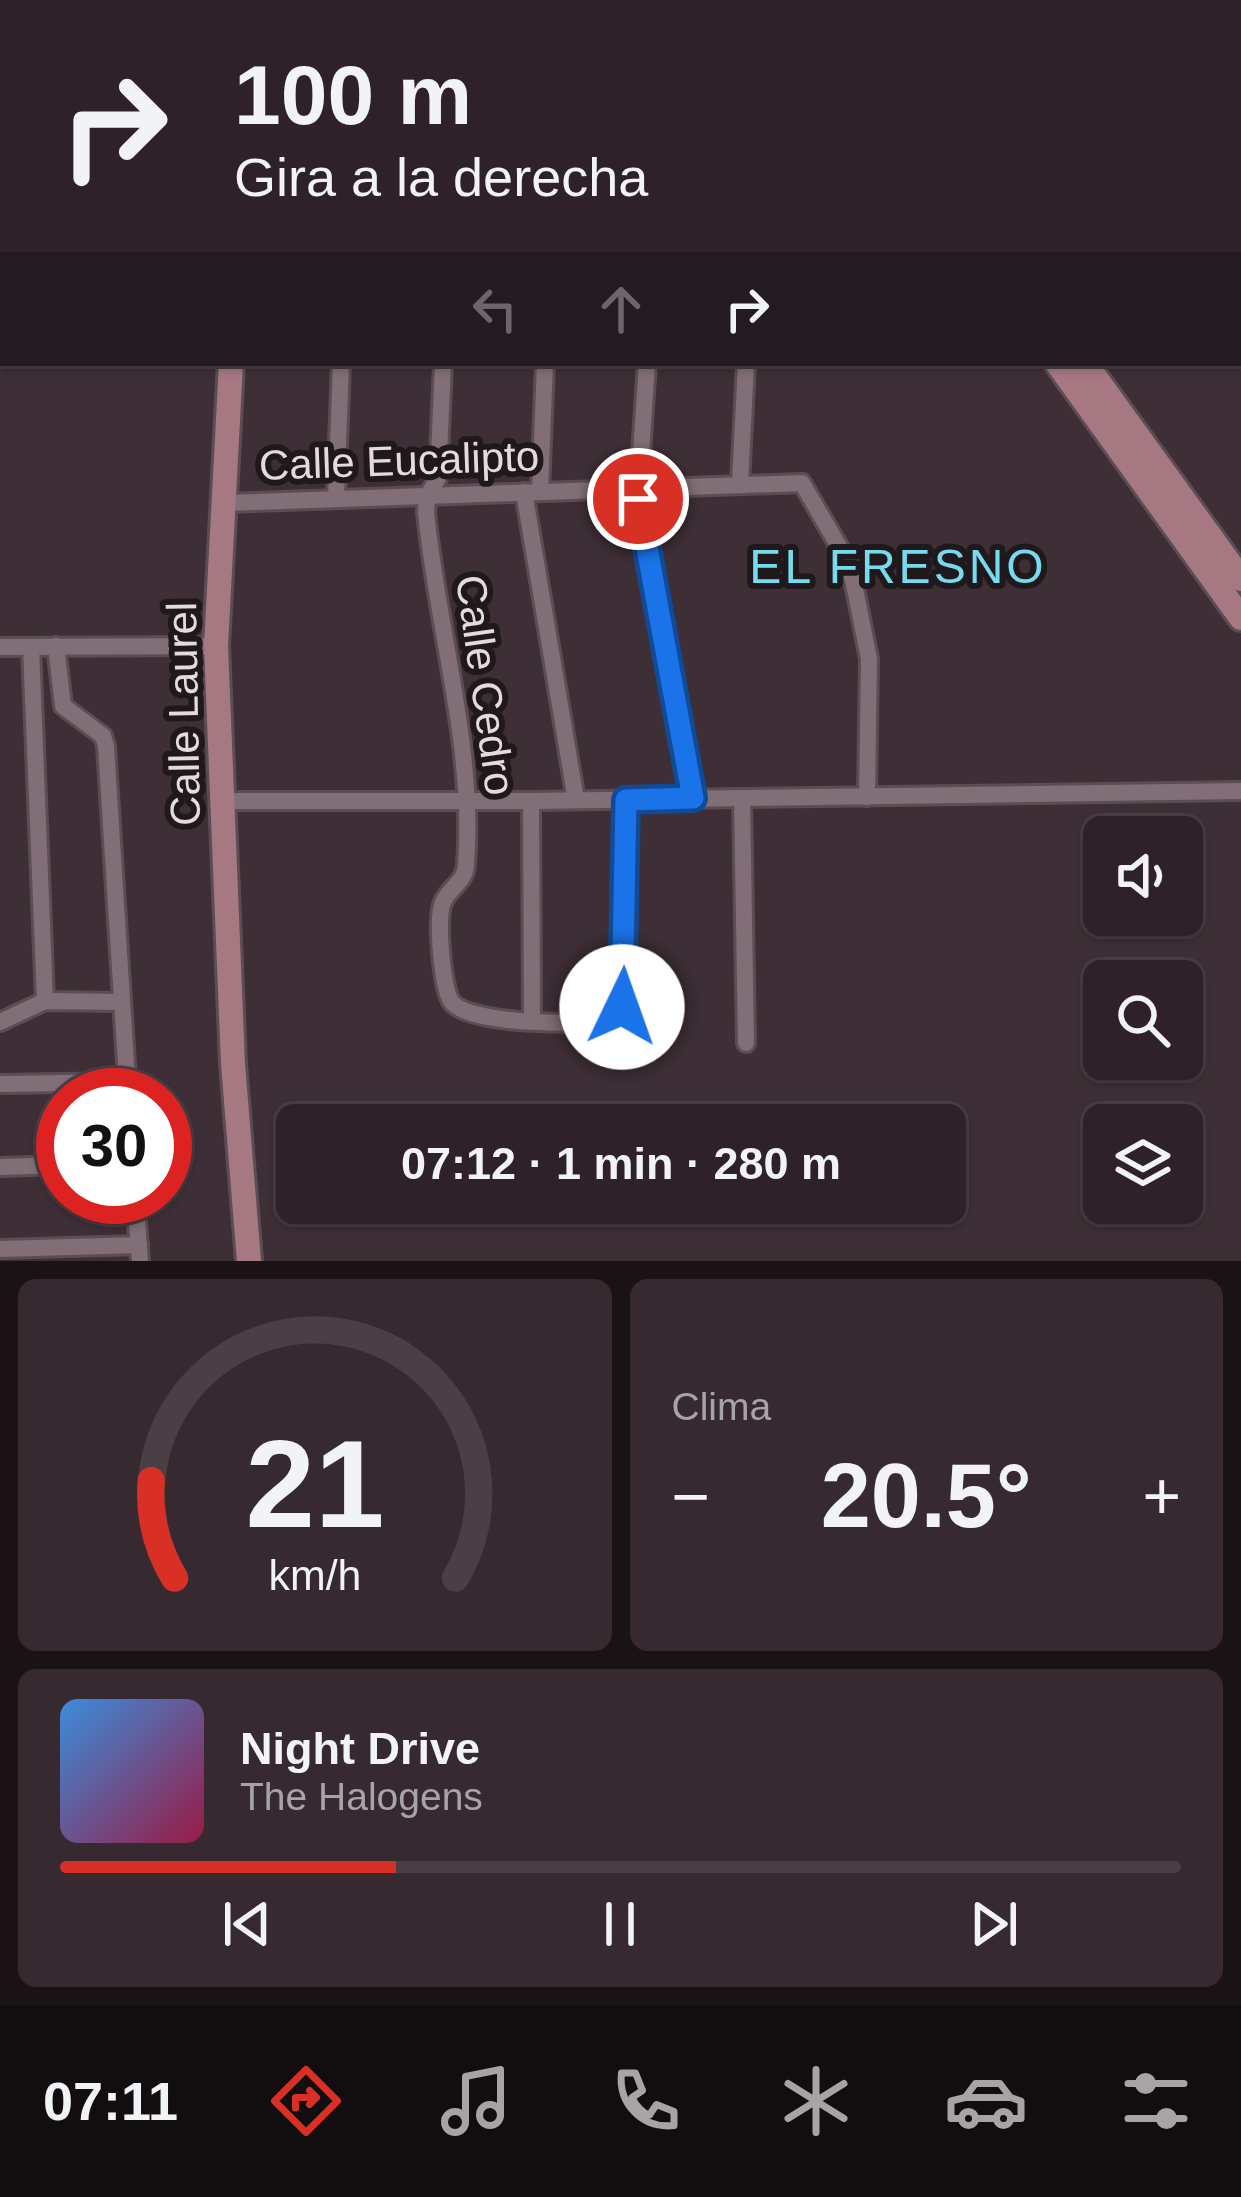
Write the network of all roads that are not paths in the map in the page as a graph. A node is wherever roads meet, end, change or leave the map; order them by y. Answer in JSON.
{"nodes":[{"id":1,"x":231,"y":366,"type":"edge"},
{"id":2,"x":341,"y":366,"type":"edge"},
{"id":3,"x":443,"y":366,"type":"edge"},
{"id":4,"x":545,"y":366,"type":"edge"},
{"id":5,"x":647,"y":366,"type":"edge"},
{"id":6,"x":746,"y":366,"type":"edge"},
{"id":7,"x":1060,"y":366,"type":"edge"},
{"id":8,"x":1086,"y":366,"type":"edge"},
{"id":9,"x":740,"y":483,"type":"junction"},
{"id":10,"x":641,"y":487,"type":"junction"},
{"id":11,"x":532,"y":492,"type":"junction"},
{"id":12,"x":427,"y":497,"type":"junction"},
{"id":13,"x":336,"y":498,"type":"junction"},
{"id":14,"x":224,"y":503,"type":"junction"},
{"id":15,"x":1182,"y":517,"type":"junction"},
{"id":16,"x":1241,"y":579,"type":"edge"},
{"id":17,"x":1241,"y":618,"type":"edge"},
{"id":18,"x":0,"y":646,"type":"edge"},
{"id":19,"x":56,"y":646,"type":"junction"},
{"id":20,"x":216,"y":646,"type":"junction"},
{"id":21,"x":31,"y":647,"type":"junction"},
{"id":22,"x":63,"y":706,"type":"junction"},
{"id":23,"x":34,"y":709,"type":"junction"},
{"id":24,"x":1241,"y":791,"type":"edge"},
{"id":25,"x":868,"y":797,"type":"junction"},
{"id":26,"x":693,"y":798,"type":"junction"},
{"id":27,"x":742,"y":798,"type":"junction"},
{"id":28,"x":468,"y":799,"type":"junction"},
{"id":29,"x":221,"y":800,"type":"junction"},
{"id":30,"x":576,"y":800,"type":"junction"},
{"id":31,"x":626,"y":800,"type":"junction"},
{"id":32,"x":530,"y":801,"type":"junction"},
{"id":33,"x":45,"y":1001,"type":"junction"},
{"id":34,"x":122,"y":1003,"type":"junction"},
{"id":35,"x":532,"y":1020,"type":"junction"},
{"id":36,"x":0,"y":1022,"type":"edge"},
{"id":37,"x":746,"y":1043,"type":"dead end"},
{"id":38,"x":126,"y":1068,"type":"edge"},
{"id":39,"x":0,"y":1084,"type":"edge"},
{"id":40,"x":36,"y":1085,"type":"edge"},
{"id":41,"x":36,"y":1166,"type":"edge"},
{"id":42,"x":0,"y":1167,"type":"edge"},
{"id":43,"x":0,"y":1249,"type":"edge"},
{"id":44,"x":139,"y":1253,"type":"edge"},
{"id":45,"x":249,"y":1261,"type":"edge"}],
"edges":[{"from":1,"to":14,"type":"street","name":"Calle Laurel"},
{"from":2,"to":13,"type":"street"},
{"from":3,"to":12,"type":"street","name":"Calle Cedro"},
{"from":4,"to":11,"type":"street"},
{"from":5,"to":10,"type":"street"},
{"from":6,"to":9,"type":"street"},
{"from":7,"to":15,"type":"street"},
{"from":8,"to":15,"type":"street"},
{"from":9,"to":10,"type":"street","name":"Calle Eucalipto"},
{"from":9,"to":25,"type":"street","name":"Calle Eucalipto"},
{"from":10,"to":11,"type":"street","name":"Calle Eucalipto"},
{"from":10,"to":26,"type":"street"},
{"from":11,"to":12,"type":"street","name":"Calle Eucalipto"},
{"from":11,"to":30,"type":"street"},
{"from":12,"to":13,"type":"street","name":"Calle Eucalipto"},
{"from":12,"to":28,"type":"street","name":"Calle Cedro"},
{"from":13,"to":14,"type":"street","name":"Calle Eucalipto"},
{"from":14,"to":20,"type":"street","name":"Calle Laurel"},
{"from":15,"to":16,"type":"street"},
{"from":15,"to":17,"type":"street"},
{"from":18,"to":21,"type":"street"},
{"from":19,"to":20,"type":"street"},
{"from":19,"to":21,"type":"street"},
{"from":19,"to":22,"type":"street"},
{"from":20,"to":29,"type":"street","name":"Calle Laurel"},
{"from":21,"to":23,"type":"street"},
{"from":22,"to":23,"type":"street"},
{"from":22,"to":34,"type":"street"},
{"from":23,"to":33,"type":"street"},
{"from":24,"to":25,"type":"street"},
{"from":25,"to":27,"type":"street"},
{"from":26,"to":27,"type":"street"},
{"from":26,"to":31,"type":"street"},
{"from":27,"to":37,"type":"street"},
{"from":28,"to":29,"type":"street"},
{"from":28,"to":32,"type":"street"},
{"from":28,"to":35,"type":"street","name":"Calle Cedro"},
{"from":29,"to":45,"type":"street","name":"Calle Laurel"},
{"from":30,"to":31,"type":"street"},
{"from":30,"to":32,"type":"street"},
{"from":31,"to":35,"type":"street"},
{"from":32,"to":35,"type":"street"},
{"from":33,"to":34,"type":"street"},
{"from":33,"to":36,"type":"street"},
{"from":34,"to":38,"type":"street"},
{"from":39,"to":40,"type":"street"},
{"from":41,"to":42,"type":"street"},
{"from":43,"to":44,"type":"street"}]}
